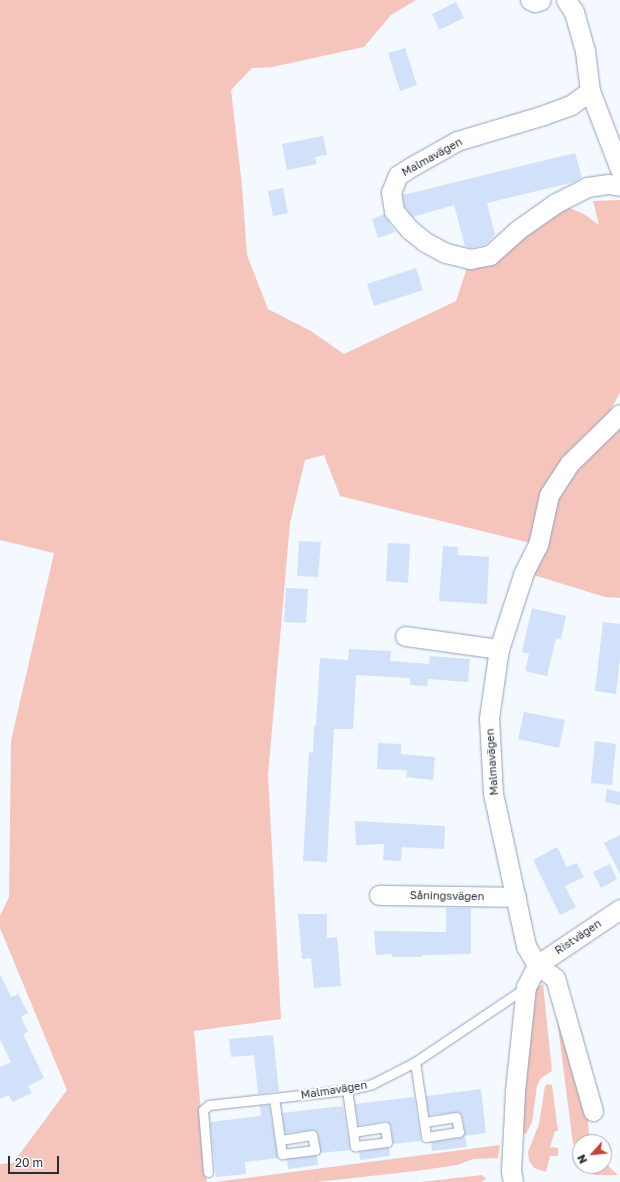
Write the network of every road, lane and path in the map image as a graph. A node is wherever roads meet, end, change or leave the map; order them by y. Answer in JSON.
{"nodes":[{"id":1,"x":530,"y":0,"type":"edge"},
{"id":2,"x":541,"y":0,"type":"edge"},
{"id":3,"x":566,"y":0,"type":"edge"},
{"id":4,"x":590,"y":91,"type":"junction"},
{"id":5,"x":620,"y":170,"type":"edge"},
{"id":6,"x":620,"y":186,"type":"edge"},
{"id":7,"x":620,"y":414,"type":"edge"},
{"id":8,"x":405,"y":636,"type":"dead end"},
{"id":9,"x":499,"y":649,"type":"junction"},
{"id":10,"x":379,"y":895,"type":"dead end"},
{"id":11,"x":516,"y":897,"type":"junction"},
{"id":12,"x":620,"y":909,"type":"edge"},
{"id":13,"x":537,"y":965,"type":"junction"},
{"id":14,"x":526,"y":987,"type":"junction"},
{"id":15,"x":415,"y":1062,"type":"junction"},
{"id":16,"x":347,"y":1090,"type":"junction"},
{"id":17,"x":274,"y":1098,"type":"junction"},
{"id":18,"x":593,"y":1111,"type":"dead end"},
{"id":19,"x":424,"y":1122,"type":"dead end"},
{"id":20,"x":353,"y":1132,"type":"dead end"},
{"id":21,"x":280,"y":1140,"type":"dead end"},
{"id":22,"x":208,"y":1172,"type":"dead end"},
{"id":23,"x":513,"y":1182,"type":"edge"}],
"edges":[{"from":1,"to":2,"type":"street"},
{"from":3,"to":4,"type":"street"},
{"from":4,"to":5,"type":"street"},
{"from":4,"to":6,"type":"street","name":"Malmavägen"},
{"from":7,"to":9,"type":"street","name":"Malmavägen"},
{"from":8,"to":9,"type":"street"},
{"from":9,"to":11,"type":"street","name":"Malmavägen"},
{"from":10,"to":11,"type":"street","name":"Såningsvägen"},
{"from":11,"to":13,"type":"street","name":"Malmavägen"},
{"from":12,"to":13,"type":"street","name":"Ristvägen"},
{"from":13,"to":14,"type":"street","name":"Malmavägen"},
{"from":13,"to":18,"type":"street","name":"Malmavägen"},
{"from":14,"to":15,"type":"lane","name":"Malmavägen"},
{"from":14,"to":23,"type":"street","name":"Malmavägen"},
{"from":15,"to":16,"type":"lane","name":"Malmavägen"},
{"from":15,"to":19,"type":"lane"},
{"from":16,"to":17,"type":"lane","name":"Malmavägen"},
{"from":16,"to":20,"type":"lane"},
{"from":17,"to":21,"type":"lane"},
{"from":17,"to":22,"type":"lane","name":"Malmavägen"}]}
